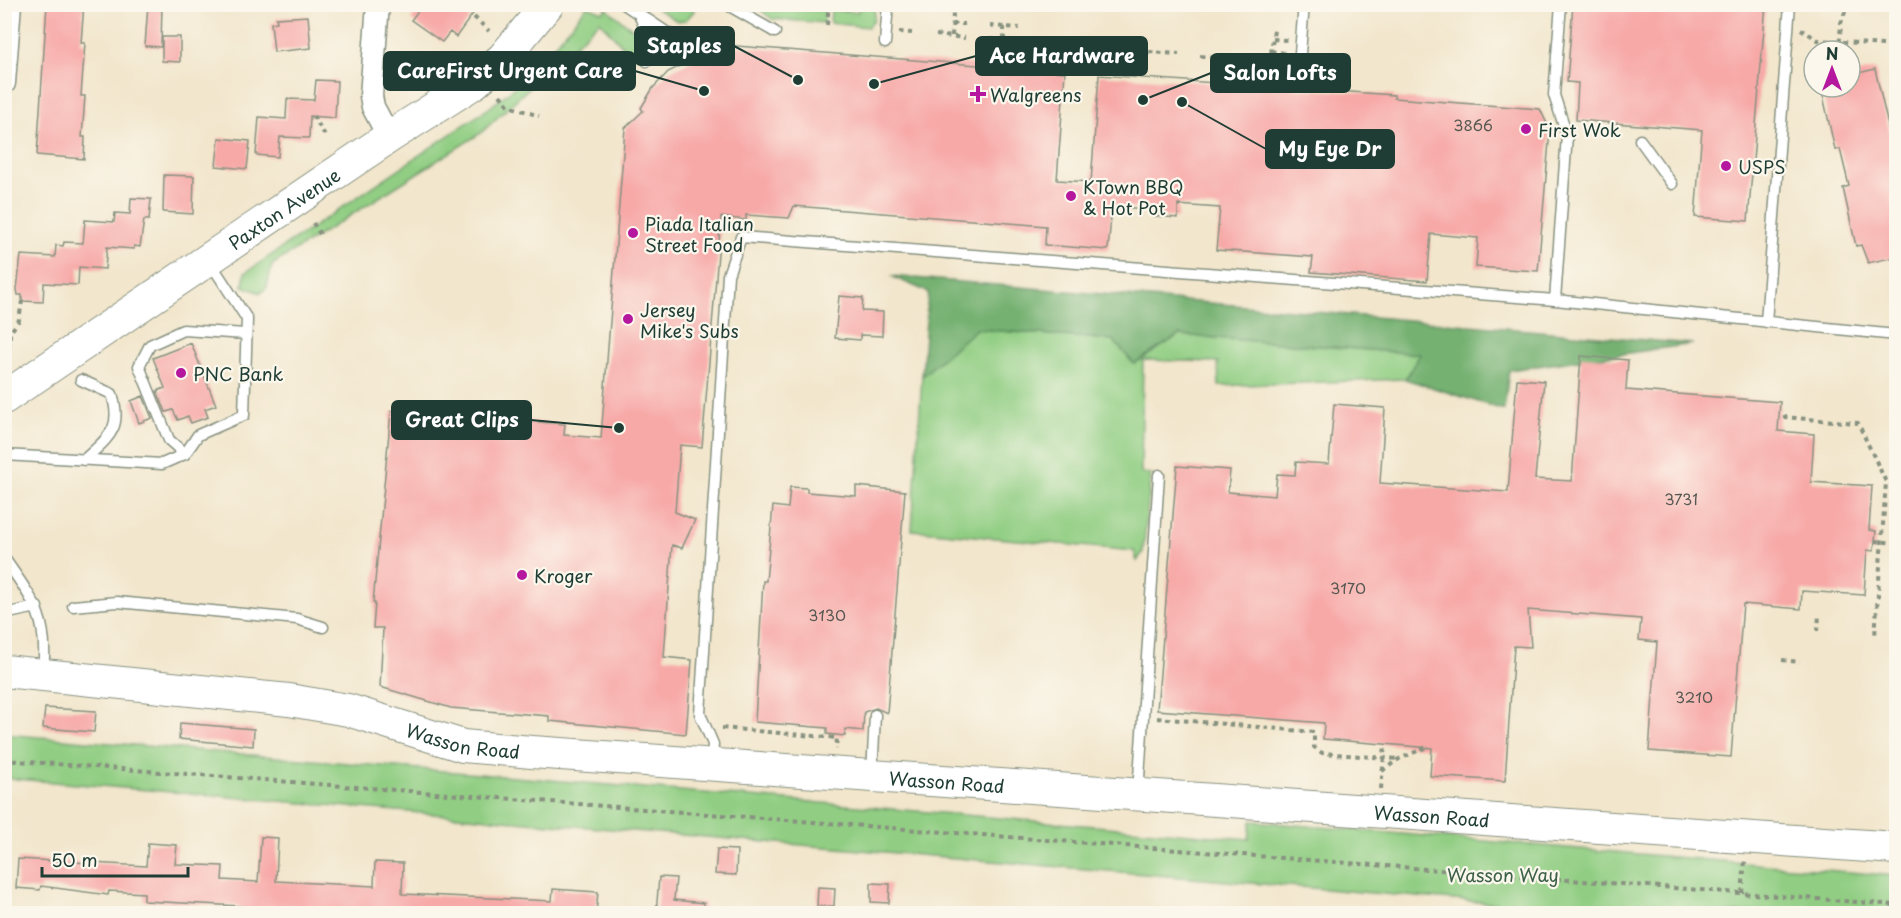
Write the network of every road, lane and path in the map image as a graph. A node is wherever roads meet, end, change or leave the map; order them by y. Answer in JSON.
{"nodes":[{"id":1,"x":10,"y":4,"type":"edge"},
{"id":2,"x":378,"y":4,"type":"edge"},
{"id":3,"x":548,"y":4,"type":"edge"},
{"id":4,"x":624,"y":4,"type":"edge"},
{"id":5,"x":726,"y":4,"type":"edge"},
{"id":6,"x":829,"y":4,"type":"edge"},
{"id":7,"x":888,"y":4,"type":"edge"},
{"id":8,"x":1304,"y":4,"type":"edge"},
{"id":9,"x":1561,"y":4,"type":"edge"},
{"id":10,"x":1790,"y":4,"type":"edge"},
{"id":11,"x":1848,"y":4,"type":"edge"},
{"id":12,"x":953,"y":13,"type":"dead end"},
{"id":13,"x":638,"y":14,"type":"junction"},
{"id":14,"x":474,"y":17,"type":"dead end"},
{"id":15,"x":952,"y":24,"type":"junction"},
{"id":16,"x":965,"y":24,"type":"dead end"},
{"id":17,"x":827,"y":25,"type":"dead end"},
{"id":18,"x":990,"y":26,"type":"dead end"},
{"id":19,"x":1004,"y":27,"type":"junction"},
{"id":20,"x":1019,"y":28,"type":"dead end"},
{"id":21,"x":1788,"y":28,"type":"junction"},
{"id":22,"x":1274,"y":29,"type":"dead end"},
{"id":23,"x":489,"y":31,"type":"dead end"},
{"id":24,"x":775,"y":32,"type":"dead end"},
{"id":25,"x":936,"y":35,"type":"dead end"},
{"id":26,"x":952,"y":36,"type":"junction"},
{"id":27,"x":965,"y":38,"type":"dead end"},
{"id":28,"x":990,"y":39,"type":"dead end"},
{"id":29,"x":1273,"y":39,"type":"junction"},
{"id":30,"x":1817,"y":39,"type":"edge"},
{"id":31,"x":1839,"y":39,"type":"edge"},
{"id":32,"x":678,"y":40,"type":"dead end"},
{"id":33,"x":1004,"y":40,"type":"junction"},
{"id":34,"x":1287,"y":40,"type":"dead end"},
{"id":35,"x":1022,"y":42,"type":"dead end"},
{"id":36,"x":885,"y":43,"type":"dead end"},
{"id":37,"x":1862,"y":43,"type":"edge"},
{"id":38,"x":1896,"y":46,"type":"edge"},
{"id":39,"x":1271,"y":51,"type":"junction"},
{"id":40,"x":1149,"y":52,"type":"dead end"},
{"id":41,"x":1285,"y":52,"type":"dead end"},
{"id":42,"x":1179,"y":54,"type":"dead end"},
{"id":43,"x":1200,"y":56,"type":"dead end"},
{"id":44,"x":1232,"y":59,"type":"dead end"},
{"id":45,"x":1254,"y":60,"type":"dead end"},
{"id":46,"x":597,"y":61,"type":"dead end"},
{"id":47,"x":647,"y":61,"type":"dead end"},
{"id":48,"x":1270,"y":62,"type":"junction"},
{"id":49,"x":1286,"y":63,"type":"dead end"},
{"id":50,"x":605,"y":70,"type":"dead end"},
{"id":51,"x":1298,"y":78,"type":"dead end"},
{"id":52,"x":4,"y":83,"type":"edge"},
{"id":53,"x":500,"y":95,"type":"dead end"},
{"id":54,"x":313,"y":116,"type":"dead end"},
{"id":55,"x":539,"y":116,"type":"dead end"},
{"id":56,"x":325,"y":135,"type":"dead end"},
{"id":57,"x":389,"y":137,"type":"junction"},
{"id":58,"x":1640,"y":140,"type":"dead end"},
{"id":59,"x":1672,"y":184,"type":"dead end"},
{"id":60,"x":313,"y":224,"type":"dead end"},
{"id":61,"x":320,"y":234,"type":"dead end"},
{"id":62,"x":209,"y":261,"type":"junction"},
{"id":63,"x":1555,"y":300,"type":"junction"},
{"id":64,"x":22,"y":301,"type":"dead end"},
{"id":65,"x":1766,"y":322,"type":"junction"},
{"id":66,"x":246,"y":334,"type":"junction"},
{"id":67,"x":1896,"y":335,"type":"edge"},
{"id":68,"x":9,"y":356,"type":"dead end"},
{"id":69,"x":81,"y":380,"type":"dead end"},
{"id":70,"x":4,"y":398,"type":"edge"},
{"id":71,"x":1783,"y":417,"type":"dead end"},
{"id":72,"x":185,"y":454,"type":"junction"},
{"id":73,"x":4,"y":455,"type":"edge"},
{"id":74,"x":84,"y":460,"type":"junction"},
{"id":75,"x":1159,"y":475,"type":"dead end"},
{"id":76,"x":1875,"y":541,"type":"dead end"},
{"id":77,"x":1883,"y":542,"type":"junction"},
{"id":78,"x":1896,"y":543,"type":"edge"},
{"id":79,"x":4,"y":558,"type":"edge"},
{"id":80,"x":73,"y":606,"type":"dead end"},
{"id":81,"x":37,"y":607,"type":"junction"},
{"id":82,"x":4,"y":614,"type":"edge"},
{"id":83,"x":1819,"y":614,"type":"dead end"},
{"id":84,"x":323,"y":627,"type":"dead end"},
{"id":85,"x":1818,"y":631,"type":"dead end"},
{"id":86,"x":1875,"y":636,"type":"dead end"},
{"id":87,"x":1782,"y":660,"type":"dead end"},
{"id":88,"x":1800,"y":662,"type":"dead end"},
{"id":89,"x":4,"y":671,"type":"edge"},
{"id":90,"x":42,"y":675,"type":"junction"},
{"id":91,"x":874,"y":715,"type":"dead end"},
{"id":92,"x":1143,"y":718,"type":"junction"},
{"id":93,"x":718,"y":728,"type":"dead end"},
{"id":94,"x":1385,"y":744,"type":"dead end"},
{"id":95,"x":1427,"y":747,"type":"dead end"},
{"id":96,"x":836,"y":753,"type":"dead end"},
{"id":97,"x":1383,"y":757,"type":"junction"},
{"id":98,"x":1399,"y":759,"type":"junction"},
{"id":99,"x":4,"y":760,"type":"edge"},
{"id":100,"x":712,"y":765,"type":"junction"},
{"id":101,"x":1382,"y":771,"type":"junction"},
{"id":102,"x":872,"y":778,"type":"junction"},
{"id":103,"x":1380,"y":792,"type":"dead end"},
{"id":104,"x":1138,"y":796,"type":"junction"},
{"id":105,"x":1746,"y":838,"type":"junction"},
{"id":106,"x":1896,"y":848,"type":"edge"},
{"id":107,"x":1742,"y":893,"type":"junction"},
{"id":108,"x":1896,"y":905,"type":"edge"}],
"edges":[{"from":1,"to":52,"type":"street"},
{"from":2,"to":57,"type":"street"},
{"from":3,"to":57,"type":"street","name":"Paxton Avenue"},
{"from":4,"to":13,"type":"lane"},
{"from":5,"to":24,"type":"lane"},
{"from":6,"to":17,"type":"path"},
{"from":7,"to":36,"type":"lane"},
{"from":8,"to":51,"type":"lane"},
{"from":9,"to":63,"type":"lane"},
{"from":10,"to":21,"type":"lane"},
{"from":11,"to":31,"type":"path"},
{"from":12,"to":15,"type":"path"},
{"from":13,"to":32,"type":"lane"},
{"from":13,"to":47,"type":"lane"},
{"from":14,"to":23,"type":"path"},
{"from":15,"to":16,"type":"path"},
{"from":15,"to":26,"type":"path"},
{"from":18,"to":19,"type":"path"},
{"from":19,"to":20,"type":"path"},
{"from":19,"to":33,"type":"path"},
{"from":21,"to":30,"type":"path"},
{"from":21,"to":65,"type":"lane"},
{"from":22,"to":29,"type":"path"},
{"from":25,"to":26,"type":"path"},
{"from":26,"to":27,"type":"path"},
{"from":28,"to":33,"type":"path"},
{"from":29,"to":34,"type":"path"},
{"from":29,"to":39,"type":"path"},
{"from":33,"to":35,"type":"path"},
{"from":37,"to":38,"type":"path"},
{"from":39,"to":41,"type":"path"},
{"from":39,"to":48,"type":"path"},
{"from":40,"to":42,"type":"path"},
{"from":43,"to":44,"type":"path"},
{"from":45,"to":48,"type":"path"},
{"from":46,"to":50,"type":"path"},
{"from":48,"to":49,"type":"path"},
{"from":53,"to":55,"type":"path"},
{"from":54,"to":56,"type":"path"},
{"from":57,"to":62,"type":"street","name":"Paxton Avenue"},
{"from":58,"to":59,"type":"lane"},
{"from":60,"to":61,"type":"path"},
{"from":62,"to":66,"type":"lane"},
{"from":62,"to":70,"type":"street","name":"Paxton Avenue"},
{"from":63,"to":65,"type":"lane"},
{"from":63,"to":100,"type":"lane"},
{"from":64,"to":68,"type":"path"},
{"from":65,"to":67,"type":"lane"},
{"from":66,"to":72,"type":"lane"},
{"from":66,"to":72,"type":"lane"},
{"from":69,"to":74,"type":"lane"},
{"from":71,"to":77,"type":"path"},
{"from":72,"to":74,"type":"lane"},
{"from":73,"to":74,"type":"lane"},
{"from":75,"to":92,"type":"lane"},
{"from":76,"to":77,"type":"path"},
{"from":77,"to":78,"type":"path"},
{"from":77,"to":86,"type":"path"},
{"from":79,"to":81,"type":"lane"},
{"from":80,"to":84,"type":"lane"},
{"from":81,"to":82,"type":"lane"},
{"from":81,"to":90,"type":"lane"},
{"from":83,"to":85,"type":"path"},
{"from":87,"to":88,"type":"path"},
{"from":89,"to":90,"type":"street","name":"Wasson Road"},
{"from":90,"to":100,"type":"street","name":"Wasson Road"},
{"from":91,"to":102,"type":"lane"},
{"from":92,"to":97,"type":"path"},
{"from":92,"to":104,"type":"lane"},
{"from":93,"to":96,"type":"path"},
{"from":94,"to":97,"type":"path"},
{"from":95,"to":98,"type":"path"},
{"from":97,"to":98,"type":"path"},
{"from":97,"to":101,"type":"path"},
{"from":98,"to":101,"type":"path"},
{"from":99,"to":107,"type":"path"},
{"from":100,"to":102,"type":"street","name":"Wasson Road"},
{"from":101,"to":103,"type":"path"},
{"from":102,"to":104,"type":"street","name":"Wasson Road"},
{"from":104,"to":105,"type":"street","name":"Wasson Road"},
{"from":105,"to":106,"type":"street","name":"Wasson Road"},
{"from":105,"to":107,"type":"path"},
{"from":107,"to":108,"type":"path"}]}
